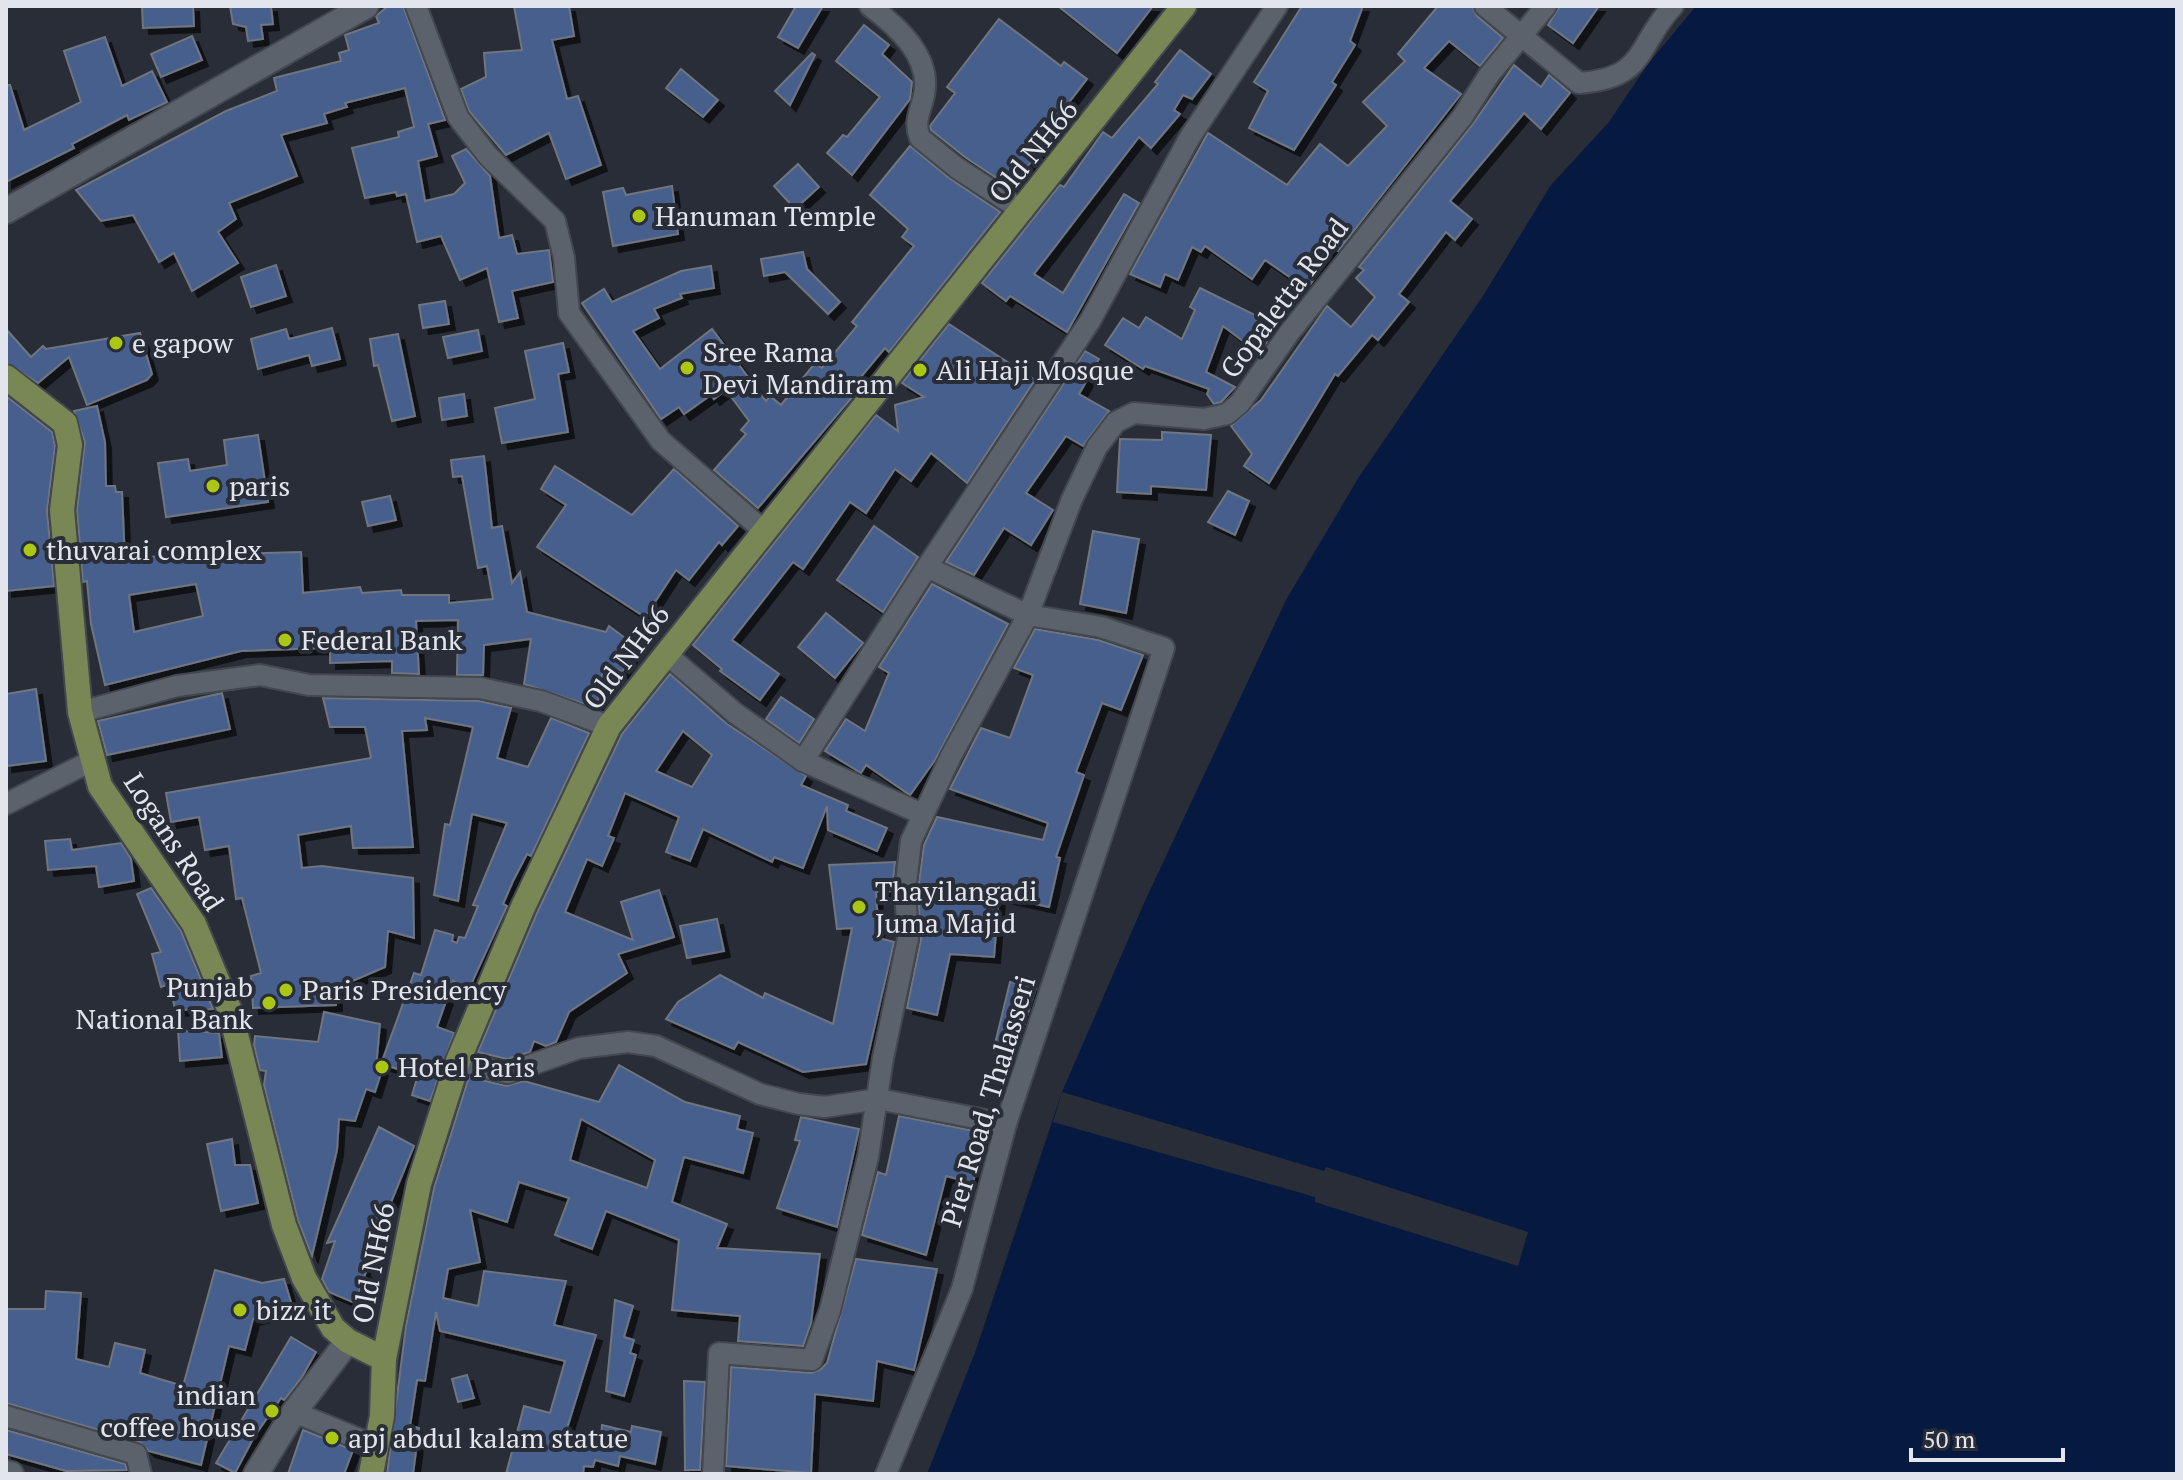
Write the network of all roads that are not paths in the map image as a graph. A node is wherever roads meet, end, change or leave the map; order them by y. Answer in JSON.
{"nodes":[{"id":1,"x":366,"y":6,"type":"edge"},
{"id":2,"x":416,"y":6,"type":"edge"},
{"id":3,"x":870,"y":6,"type":"edge"},
{"id":4,"x":1184,"y":6,"type":"edge"},
{"id":5,"x":1277,"y":6,"type":"edge"},
{"id":6,"x":1485,"y":6,"type":"edge"},
{"id":7,"x":1546,"y":6,"type":"edge"},
{"id":8,"x":1673,"y":6,"type":"edge"},
{"id":9,"x":1523,"y":34,"type":"junction"},
{"id":10,"x":6,"y":211,"type":"edge"},
{"id":11,"x":1023,"y":211,"type":"junction"},
{"id":12,"x":6,"y":377,"type":"edge"},
{"id":13,"x":764,"y":531,"type":"junction"},
{"id":14,"x":927,"y":567,"type":"junction"},
{"id":15,"x":1028,"y":615,"type":"junction"},
{"id":16,"x":665,"y":653,"type":"junction"},
{"id":17,"x":80,"y":712,"type":"junction"},
{"id":18,"x":609,"y":726,"type":"junction"},
{"id":19,"x":93,"y":760,"type":"junction"},
{"id":20,"x":803,"y":761,"type":"junction"},
{"id":21,"x":6,"y":804,"type":"edge"},
{"id":22,"x":922,"y":814,"type":"junction"},
{"id":23,"x":458,"y":1061,"type":"junction"},
{"id":24,"x":878,"y":1099,"type":"junction"},
{"id":25,"x":1006,"y":1124,"type":"junction"},
{"id":26,"x":348,"y":1341,"type":"junction"},
{"id":27,"x":384,"y":1359,"type":"junction"},
{"id":28,"x":294,"y":1412,"type":"junction"},
{"id":29,"x":6,"y":1416,"type":"edge"},
{"id":30,"x":376,"y":1446,"type":"junction"},
{"id":31,"x":141,"y":1474,"type":"edge"},
{"id":32,"x":256,"y":1474,"type":"edge"},
{"id":33,"x":371,"y":1474,"type":"edge"},
{"id":34,"x":713,"y":1474,"type":"edge"},
{"id":35,"x":886,"y":1474,"type":"edge"}],
"edges":[{"from":1,"to":10,"type":"street"},
{"from":2,"to":13,"type":"street"},
{"from":3,"to":11,"type":"street"},
{"from":4,"to":11,"type":"main road","name":"Old NH66"},
{"from":5,"to":14,"type":"street"},
{"from":6,"to":9,"type":"street"},
{"from":7,"to":9,"type":"street","name":"Gopaletta Road"},
{"from":8,"to":9,"type":"street"},
{"from":9,"to":15,"type":"street","name":"Gopaletta Road"},
{"from":11,"to":13,"type":"main road","name":"Old NH66"},
{"from":12,"to":17,"type":"main road","name":"Logans Road"},
{"from":13,"to":16,"type":"main road","name":"Old NH66"},
{"from":14,"to":15,"type":"street"},
{"from":14,"to":20,"type":"street"},
{"from":15,"to":22,"type":"street","name":"Gopaletta Road"},
{"from":15,"to":25,"type":"street","name":"Pier Road, Thalasseri"},
{"from":16,"to":18,"type":"main road","name":"Old NH66"},
{"from":16,"to":20,"type":"street"},
{"from":17,"to":18,"type":"street"},
{"from":17,"to":19,"type":"main road","name":"Logans Road"},
{"from":18,"to":23,"type":"main road","name":"Old NH66"},
{"from":19,"to":21,"type":"street"},
{"from":19,"to":26,"type":"main road","name":"Logans Road"},
{"from":20,"to":22,"type":"street"},
{"from":22,"to":24,"type":"street","name":"Gopaletta Road"},
{"from":23,"to":24,"type":"street"},
{"from":23,"to":27,"type":"main road","name":"Old NH66"},
{"from":24,"to":25,"type":"street"},
{"from":24,"to":34,"type":"street","name":"Gopaletta Road"},
{"from":25,"to":35,"type":"street","name":"Pier Road, Thalasseri"},
{"from":26,"to":27,"type":"main road","name":"Logans Road"},
{"from":26,"to":28,"type":"street"},
{"from":27,"to":30,"type":"main road","name":"Old NH66"},
{"from":28,"to":30,"type":"street"},
{"from":28,"to":32,"type":"street"},
{"from":29,"to":31,"type":"street"},
{"from":30,"to":33,"type":"main road","name":"Old NH66"}]}
